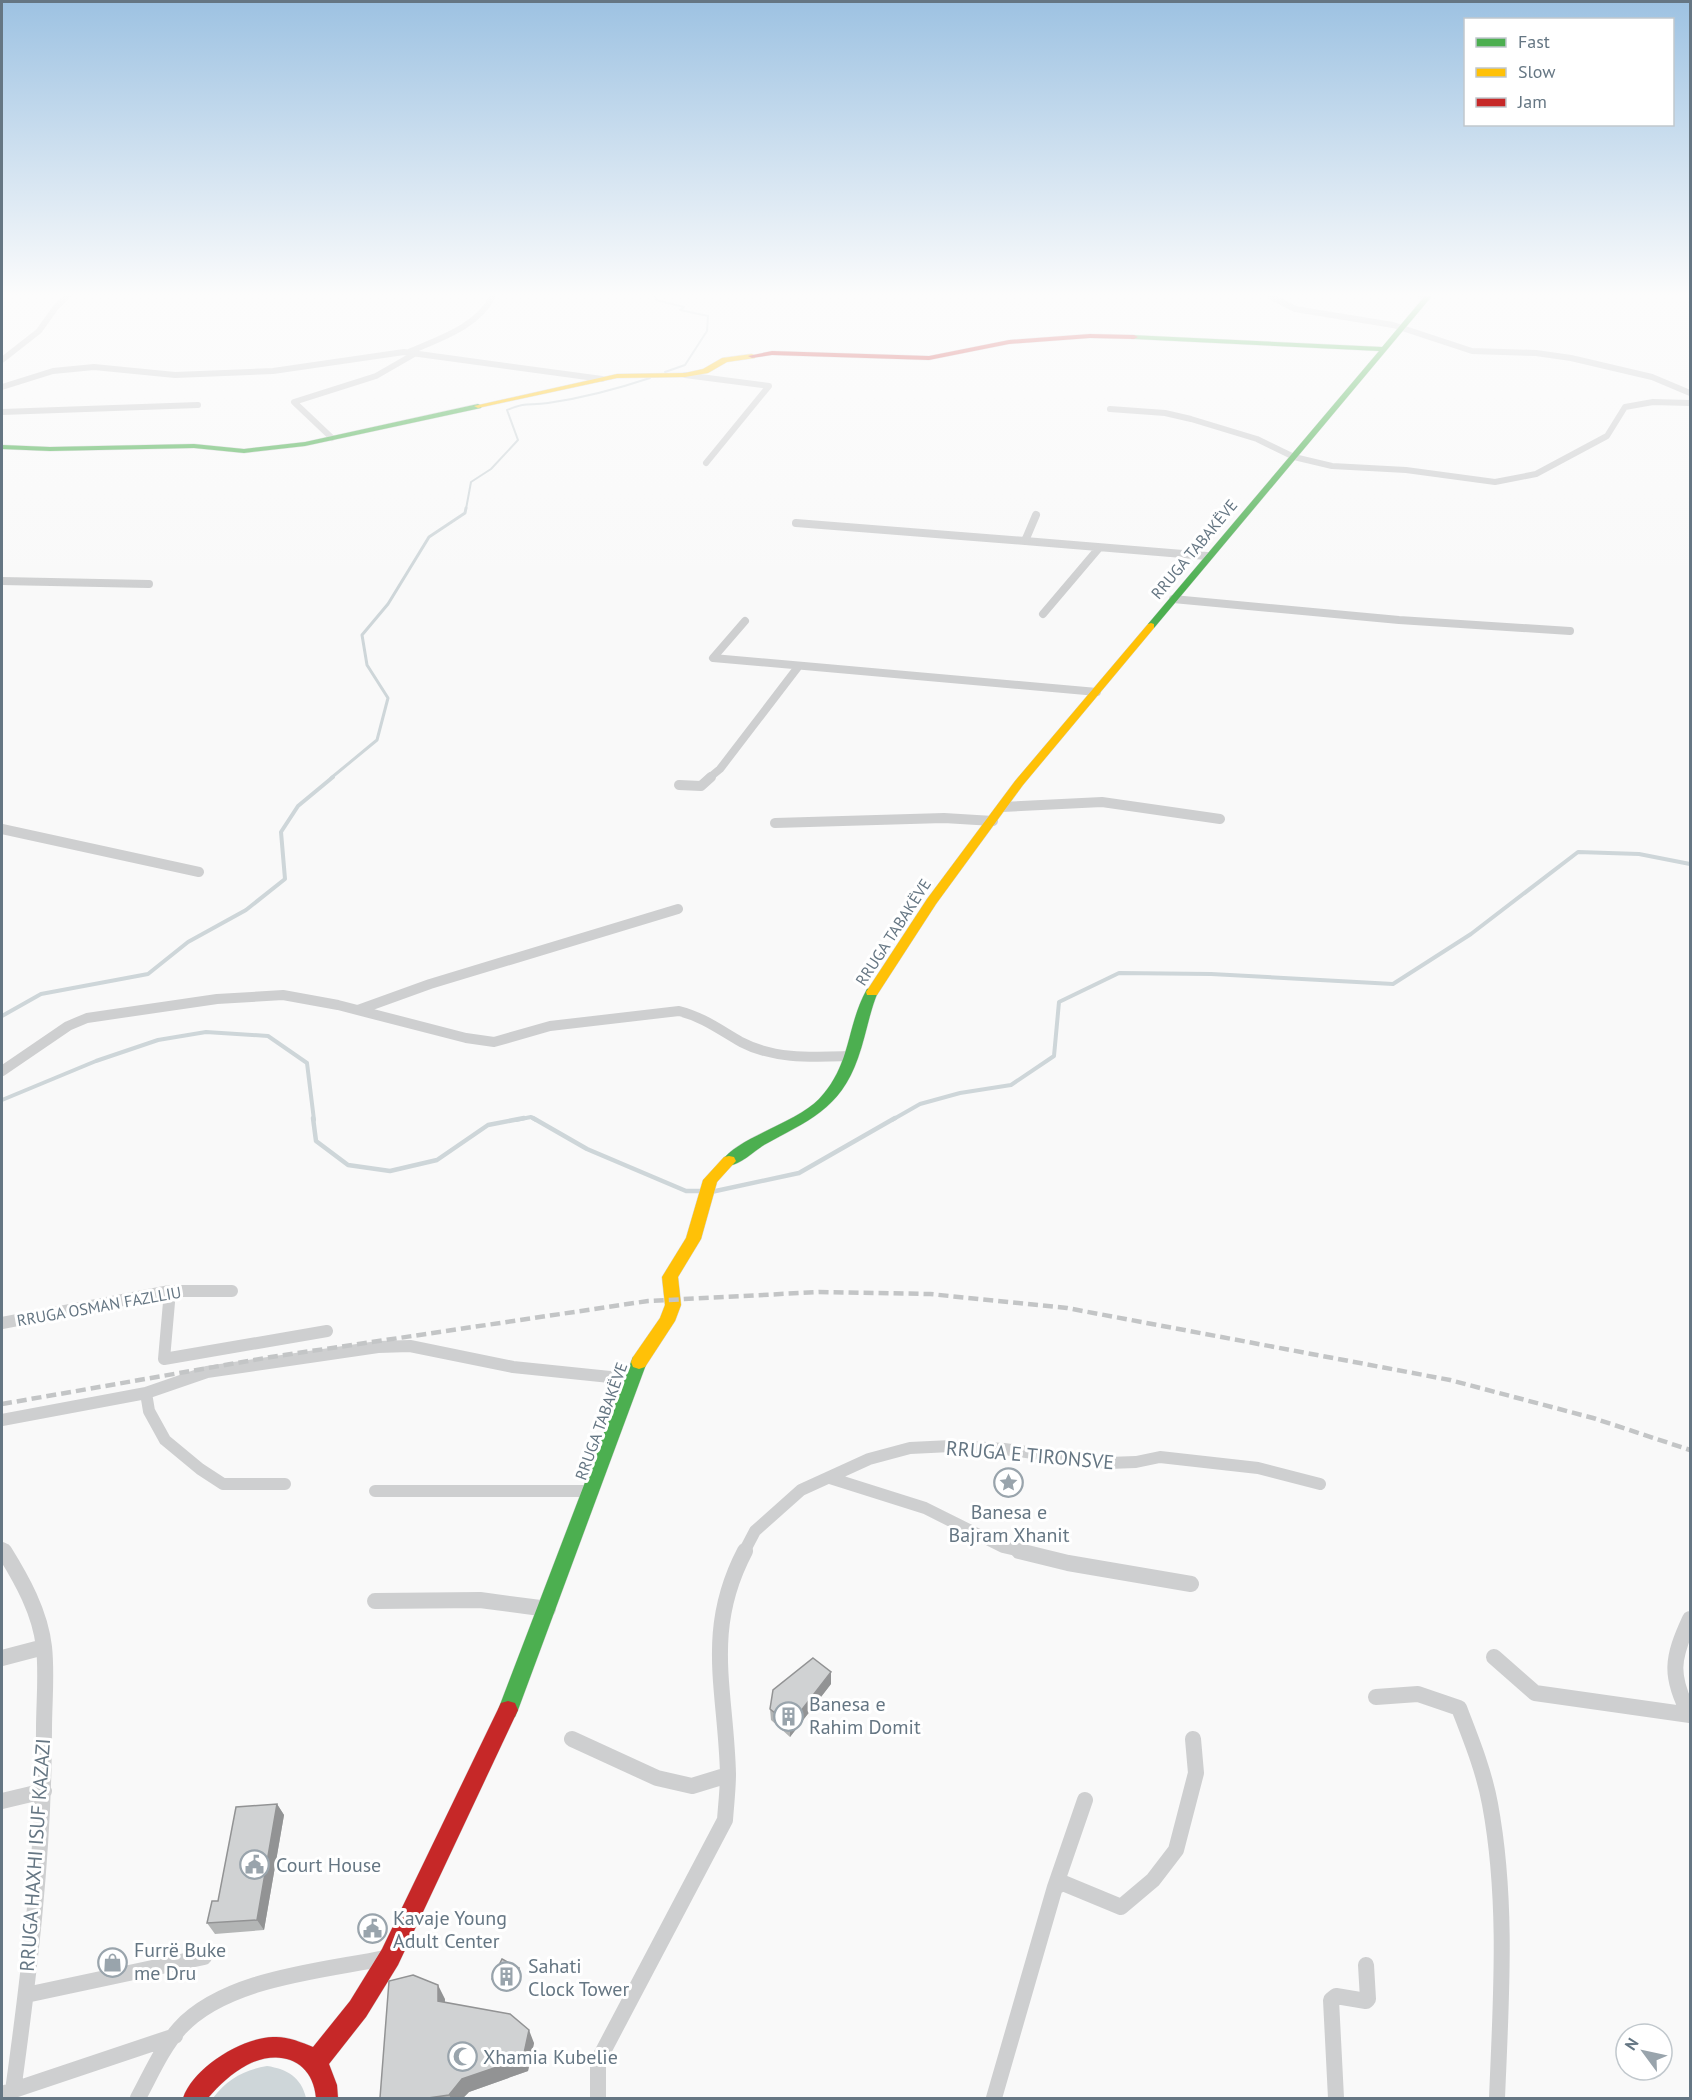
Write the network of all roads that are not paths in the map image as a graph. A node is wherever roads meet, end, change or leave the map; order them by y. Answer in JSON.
{"nodes":[{"id":1,"x":314,"y":394,"type":"edge"},
{"id":2,"x":537,"y":394,"type":"edge"},
{"id":3,"x":762,"y":394,"type":"edge"},
{"id":4,"x":1347,"y":394,"type":"edge"},
{"id":5,"x":1690,"y":403,"type":"edge"},
{"id":6,"x":198,"y":405,"type":"dead end"},
{"id":7,"x":1110,"y":409,"type":"dead end"},
{"id":8,"x":2,"y":412,"type":"edge"},
{"id":9,"x":332,"y":438,"type":"junction"},
{"id":10,"x":2,"y":447,"type":"edge"},
{"id":11,"x":1294,"y":457,"type":"junction"},
{"id":12,"x":706,"y":463,"type":"dead end"},
{"id":13,"x":1036,"y":514,"type":"dead end"},
{"id":14,"x":796,"y":524,"type":"dead end"},
{"id":15,"x":1025,"y":541,"type":"junction"},
{"id":16,"x":1099,"y":548,"type":"junction"},
{"id":17,"x":1207,"y":556,"type":"junction"},
{"id":18,"x":2,"y":581,"type":"edge"},
{"id":19,"x":149,"y":584,"type":"dead end"},
{"id":20,"x":1173,"y":599,"type":"junction"},
{"id":21,"x":1043,"y":614,"type":"dead end"},
{"id":22,"x":745,"y":621,"type":"dead end"},
{"id":23,"x":1569,"y":631,"type":"dead end"},
{"id":24,"x":798,"y":667,"type":"junction"},
{"id":25,"x":1097,"y":692,"type":"junction"},
{"id":26,"x":679,"y":785,"type":"dead end"},
{"id":27,"x":1002,"y":807,"type":"junction"},
{"id":28,"x":1220,"y":819,"type":"dead end"},
{"id":29,"x":993,"y":821,"type":"junction"},
{"id":30,"x":774,"y":823,"type":"dead end"},
{"id":31,"x":2,"y":829,"type":"edge"},
{"id":32,"x":199,"y":872,"type":"dead end"},
{"id":33,"x":678,"y":909,"type":"dead end"},
{"id":34,"x":358,"y":1010,"type":"junction"},
{"id":35,"x":852,"y":1056,"type":"junction"},
{"id":36,"x":2,"y":1071,"type":"edge"},
{"id":37,"x":170,"y":1291,"type":"junction"},
{"id":38,"x":232,"y":1291,"type":"dead end"},
{"id":39,"x":2,"y":1323,"type":"edge"},
{"id":40,"x":327,"y":1331,"type":"dead end"},
{"id":41,"x":632,"y":1376,"type":"junction"},
{"id":42,"x":146,"y":1393,"type":"junction"},
{"id":43,"x":2,"y":1420,"type":"edge"},
{"id":44,"x":830,"y":1478,"type":"junction"},
{"id":45,"x":285,"y":1484,"type":"dead end"},
{"id":46,"x":1320,"y":1484,"type":"dead end"},
{"id":47,"x":375,"y":1491,"type":"dead end"},
{"id":48,"x":593,"y":1491,"type":"junction"},
{"id":49,"x":2,"y":1548,"type":"edge"},
{"id":50,"x":1191,"y":1584,"type":"dead end"},
{"id":51,"x":375,"y":1601,"type":"dead end"},
{"id":52,"x":548,"y":1609,"type":"junction"},
{"id":53,"x":1690,"y":1619,"type":"edge"},
{"id":54,"x":44,"y":1647,"type":"junction"},
{"id":55,"x":1494,"y":1657,"type":"dead end"},
{"id":56,"x":2,"y":1658,"type":"edge"},
{"id":57,"x":1376,"y":1697,"type":"dead end"},
{"id":58,"x":1690,"y":1715,"type":"edge"},
{"id":59,"x":572,"y":1739,"type":"dead end"},
{"id":60,"x":1193,"y":1739,"type":"dead end"},
{"id":61,"x":728,"y":1775,"type":"junction"},
{"id":62,"x":44,"y":1791,"type":"junction"},
{"id":63,"x":1085,"y":1800,"type":"dead end"},
{"id":64,"x":2,"y":1801,"type":"edge"},
{"id":65,"x":1055,"y":1887,"type":"junction"},
{"id":66,"x":204,"y":1957,"type":"dead end"},
{"id":67,"x":390,"y":1957,"type":"junction"},
{"id":68,"x":1366,"y":1965,"type":"dead end"},
{"id":69,"x":26,"y":1995,"type":"junction"},
{"id":70,"x":175,"y":2036,"type":"junction"},
{"id":71,"x":316,"y":2062,"type":"junction"},
{"id":72,"x":9,"y":2095,"type":"edge"},
{"id":73,"x":138,"y":2098,"type":"edge"},
{"id":74,"x":194,"y":2098,"type":"edge"},
{"id":75,"x":327,"y":2098,"type":"edge"},
{"id":76,"x":598,"y":2098,"type":"edge"},
{"id":77,"x":994,"y":2098,"type":"edge"},
{"id":78,"x":1336,"y":2098,"type":"edge"},
{"id":79,"x":1497,"y":2098,"type":"edge"}],
"edges":[{"from":1,"to":9,"type":"street"},
{"from":2,"to":9,"type":"street"},
{"from":3,"to":12,"type":"street"},
{"from":4,"to":11,"type":"street","name":"RRUGA TABAKËVE"},
{"from":5,"to":11,"type":"street"},
{"from":6,"to":8,"type":"street"},
{"from":7,"to":11,"type":"street"},
{"from":9,"to":10,"type":"street"},
{"from":11,"to":17,"type":"street","name":"RRUGA TABAKËVE"},
{"from":13,"to":15,"type":"street"},
{"from":14,"to":15,"type":"street"},
{"from":15,"to":16,"type":"street"},
{"from":16,"to":17,"type":"street"},
{"from":16,"to":21,"type":"street"},
{"from":17,"to":20,"type":"street","name":"RRUGA TABAKËVE"},
{"from":18,"to":19,"type":"street"},
{"from":20,"to":23,"type":"street"},
{"from":20,"to":25,"type":"street","name":"RRUGA TABAKËVE"},
{"from":22,"to":24,"type":"street"},
{"from":24,"to":25,"type":"street"},
{"from":24,"to":26,"type":"street"},
{"from":25,"to":27,"type":"street","name":"RRUGA TABAKËVE"},
{"from":27,"to":28,"type":"street"},
{"from":27,"to":29,"type":"street","name":"RRUGA TABAKËVE"},
{"from":29,"to":30,"type":"street"},
{"from":29,"to":35,"type":"street","name":"RRUGA TABAKËVE"},
{"from":31,"to":32,"type":"street"},
{"from":33,"to":34,"type":"street"},
{"from":34,"to":35,"type":"street"},
{"from":34,"to":36,"type":"street"},
{"from":35,"to":41,"type":"street","name":"RRUGA TABAKËVE"},
{"from":37,"to":38,"type":"street","name":"RRUGA OSMAN FAZLLIU"},
{"from":37,"to":39,"type":"street","name":"RRUGA OSMAN FAZLLIU"},
{"from":37,"to":40,"type":"street"},
{"from":41,"to":42,"type":"street"},
{"from":41,"to":48,"type":"street","name":"RRUGA TABAKËVE"},
{"from":42,"to":43,"type":"street"},
{"from":42,"to":45,"type":"street"},
{"from":44,"to":46,"type":"street","name":"RRUGA E TIRONSVE"},
{"from":44,"to":50,"type":"street"},
{"from":44,"to":61,"type":"street","name":"RRUGA E TIRONSVE"},
{"from":47,"to":48,"type":"street"},
{"from":48,"to":52,"type":"street","name":"RRUGA TABAKËVE"},
{"from":49,"to":54,"type":"street","name":"RRUGA HAXHI ISUF KAZAZI"},
{"from":51,"to":52,"type":"street"},
{"from":52,"to":67,"type":"street","name":"RRUGA TABAKËVE"},
{"from":53,"to":58,"type":"street"},
{"from":54,"to":56,"type":"street"},
{"from":54,"to":62,"type":"street","name":"RRUGA HAXHI ISUF KAZAZI"},
{"from":55,"to":58,"type":"street"},
{"from":57,"to":79,"type":"street"},
{"from":59,"to":61,"type":"street"},
{"from":60,"to":65,"type":"street"},
{"from":61,"to":76,"type":"street","name":"RRUGA E TIRONSVE"},
{"from":62,"to":64,"type":"street"},
{"from":62,"to":69,"type":"street","name":"RRUGA HAXHI ISUF KAZAZI"},
{"from":63,"to":65,"type":"street"},
{"from":65,"to":77,"type":"street"},
{"from":66,"to":69,"type":"street"},
{"from":67,"to":70,"type":"street"},
{"from":67,"to":71,"type":"street","name":"RRUGA TABAKËVE"},
{"from":68,"to":78,"type":"street"},
{"from":69,"to":72,"type":"street","name":"RRUGA HAXHI ISUF KAZAZI"},
{"from":70,"to":72,"type":"street"},
{"from":70,"to":73,"type":"street"},
{"from":71,"to":74,"type":"street"},
{"from":71,"to":75,"type":"street"}]}
